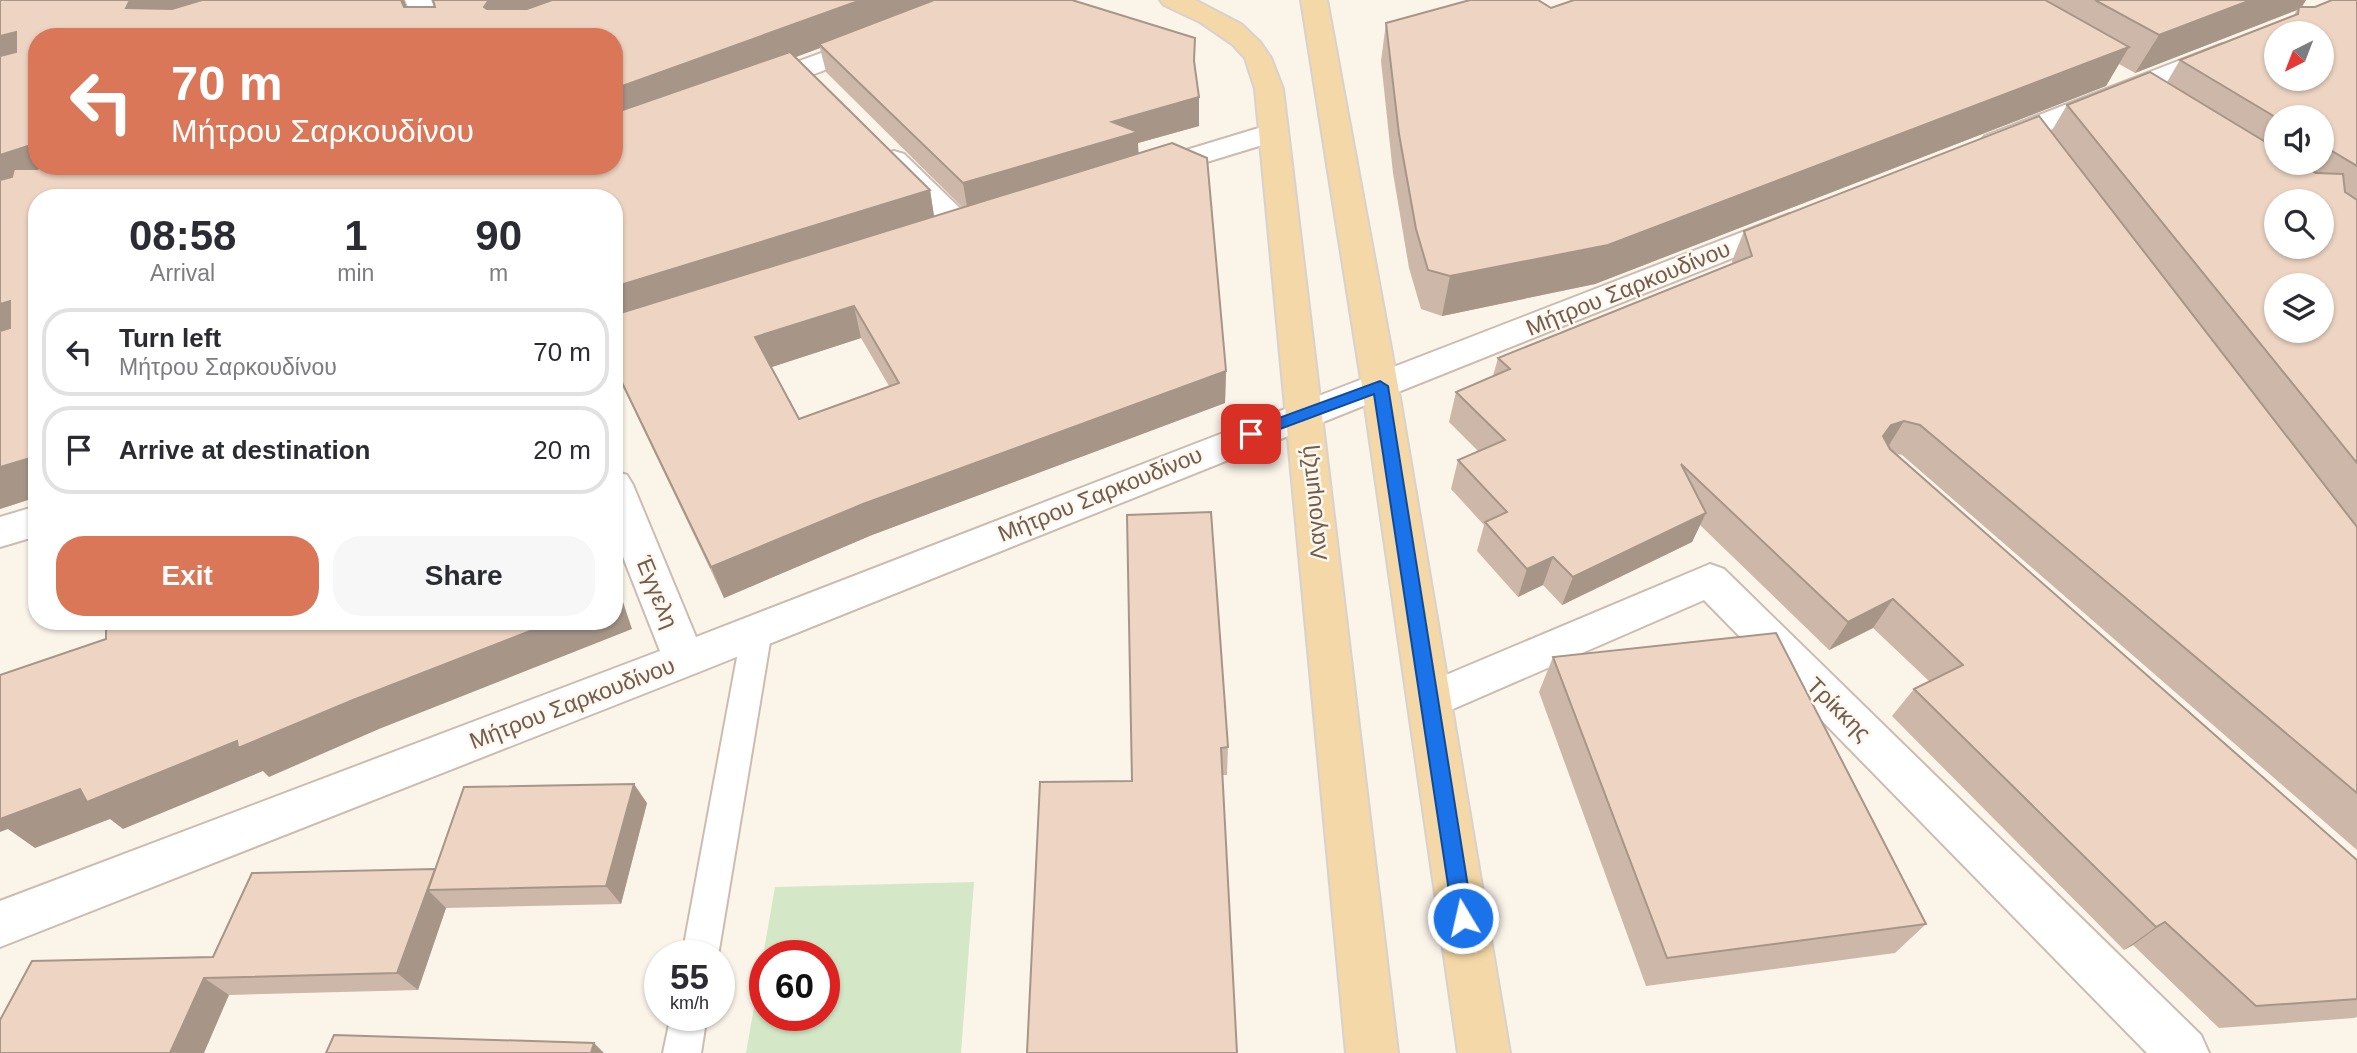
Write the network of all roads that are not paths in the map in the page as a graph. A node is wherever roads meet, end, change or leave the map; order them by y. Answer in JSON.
{"nodes":[{"id":1,"x":418,"y":0,"type":"edge"},
{"id":2,"x":1174,"y":0,"type":"edge"},
{"id":3,"x":1314,"y":0,"type":"edge"},
{"id":4,"x":430,"y":28,"type":"edge"},
{"id":5,"x":892,"y":35,"type":"edge"},
{"id":6,"x":2248,"y":42,"type":"edge"},
{"id":7,"x":2099,"y":67,"type":"edge"},
{"id":8,"x":2145,"y":94,"type":"junction"},
{"id":9,"x":728,"y":96,"type":"edge"},
{"id":10,"x":1272,"y":133,"type":"junction"},
{"id":11,"x":873,"y":138,"type":"edge"},
{"id":12,"x":1963,"y":155,"type":"edge"},
{"id":13,"x":1117,"y":180,"type":"edge"},
{"id":14,"x":1821,"y":212,"type":"edge"},
{"id":15,"x":961,"y":227,"type":"edge"},
{"id":16,"x":1380,"y":386,"type":"junction"},
{"id":17,"x":1303,"y":414,"type":"junction"},
{"id":18,"x":623,"y":508,"type":"edge"},
{"id":19,"x":28,"y":524,"type":"edge"},
{"id":20,"x":0,"y":532,"type":"edge"},
{"id":21,"x":757,"y":630,"type":"junction"},
{"id":22,"x":684,"y":660,"type":"junction"},
{"id":23,"x":1430,"y":701,"type":"junction"},
{"id":24,"x":0,"y":924,"type":"edge"},
{"id":25,"x":703,"y":940,"type":"edge"},
{"id":26,"x":686,"y":1031,"type":"edge"},
{"id":27,"x":682,"y":1053,"type":"edge"},
{"id":28,"x":1372,"y":1053,"type":"edge"},
{"id":29,"x":1483,"y":1053,"type":"edge"},
{"id":30,"x":2183,"y":1053,"type":"edge"}],
"edges":[{"from":1,"to":4,"type":"street"},
{"from":2,"to":10,"type":"main road","name":"Λαγουμιτζή"},
{"from":3,"to":16,"type":"main road"},
{"from":5,"to":9,"type":"street"},
{"from":6,"to":8,"type":"street"},
{"from":7,"to":8,"type":"street"},
{"from":8,"to":12,"type":"street"},
{"from":10,"to":13,"type":"street"},
{"from":10,"to":17,"type":"main road","name":"Λαγουμιτζή"},
{"from":11,"to":15,"type":"street"},
{"from":14,"to":16,"type":"street","name":"Μήτρου Σαρκουδίνου"},
{"from":16,"to":17,"type":"street","name":"Μήτρου Σαρκουδίνου"},
{"from":16,"to":23,"type":"main road"},
{"from":17,"to":21,"type":"street","name":"Μήτρου Σαρκουδίνου"},
{"from":17,"to":28,"type":"main road","name":"Λαγουμιτζή"},
{"from":18,"to":22,"type":"street","name":"Έγγελη"},
{"from":19,"to":20,"type":"street"},
{"from":21,"to":22,"type":"street","name":"Μήτρου Σαρκουδίνου"},
{"from":21,"to":25,"type":"lane"},
{"from":22,"to":24,"type":"street","name":"Μήτρου Σαρκουδίνου"},
{"from":23,"to":29,"type":"main road"},
{"from":23,"to":30,"type":"street","name":"Τρίκκης"},
{"from":26,"to":27,"type":"lane"}]}
